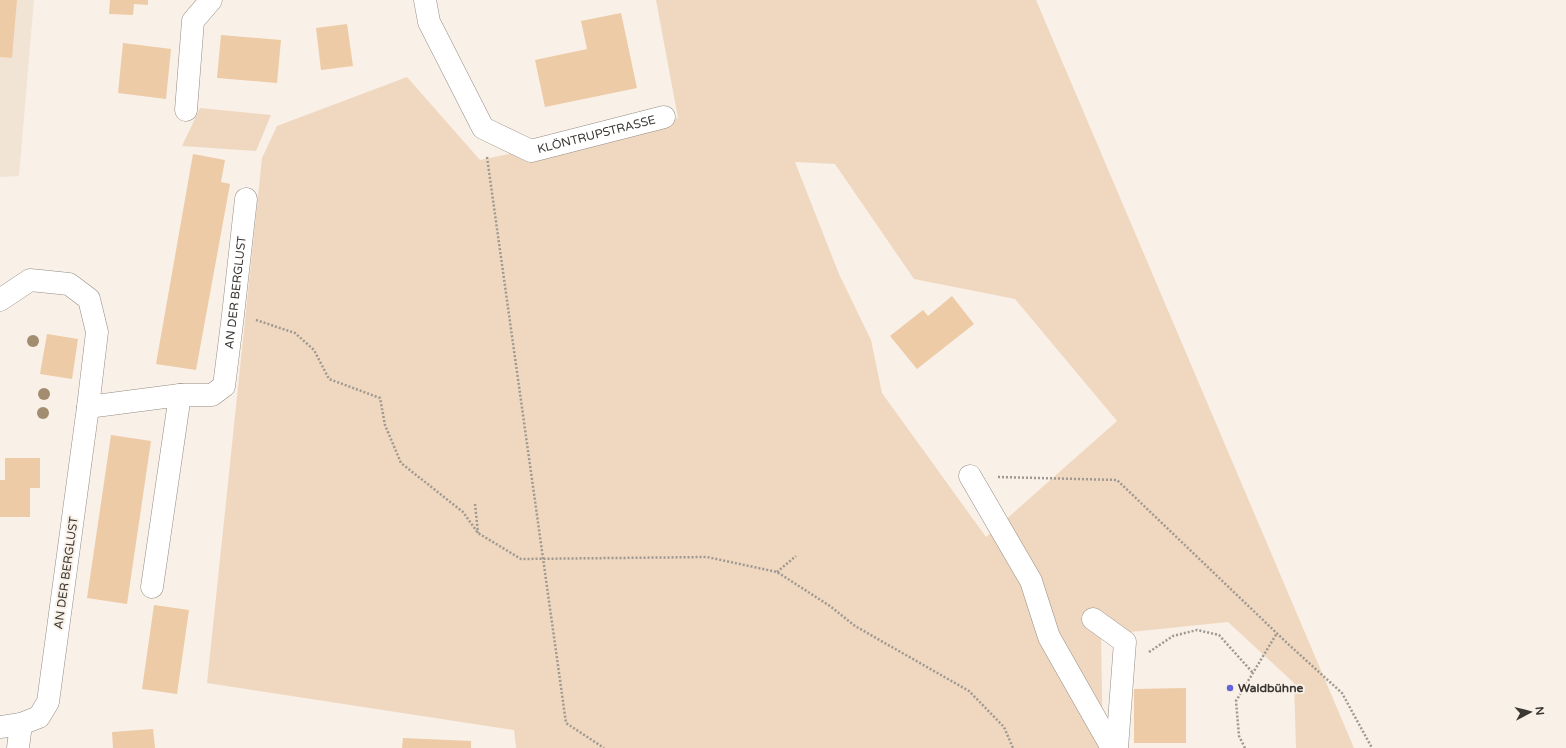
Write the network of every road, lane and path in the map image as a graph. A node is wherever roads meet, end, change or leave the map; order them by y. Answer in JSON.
{"nodes":[{"id":1,"x":211,"y":0,"type":"edge"},
{"id":2,"x":425,"y":0,"type":"edge"},
{"id":3,"x":186,"y":110,"type":"dead end"},
{"id":4,"x":664,"y":117,"type":"dead end"},
{"id":5,"x":483,"y":128,"type":"junction"},
{"id":6,"x":246,"y":199,"type":"dead end"},
{"id":7,"x":0,"y":300,"type":"edge"},
{"id":8,"x":233,"y":315,"type":"junction"},
{"id":9,"x":180,"y":395,"type":"junction"},
{"id":10,"x":88,"y":407,"type":"junction"},
{"id":11,"x":970,"y":476,"type":"joint"},
{"id":12,"x":475,"y":504,"type":"dead end"},
{"id":13,"x":478,"y":533,"type":"junction"},
{"id":14,"x":796,"y":556,"type":"dead end"},
{"id":15,"x":543,"y":559,"type":"junction"},
{"id":16,"x":777,"y":572,"type":"junction"},
{"id":17,"x":152,"y":587,"type":"dead end"},
{"id":18,"x":1093,"y":619,"type":"dead end"},
{"id":19,"x":1277,"y":633,"type":"junction"},
{"id":20,"x":1125,"y":642,"type":"junction"},
{"id":21,"x":1253,"y":673,"type":"junction"},
{"id":22,"x":10,"y":726,"type":"edge"},
{"id":23,"x":18,"y":748,"type":"edge"},
{"id":24,"x":604,"y":748,"type":"edge"},
{"id":25,"x":1013,"y":748,"type":"edge"},
{"id":26,"x":1112,"y":748,"type":"edge"},
{"id":27,"x":1118,"y":748,"type":"edge"},
{"id":28,"x":1245,"y":748,"type":"edge"},
{"id":29,"x":1372,"y":748,"type":"edge"}],
"edges":[{"from":1,"to":3,"type":"street"},
{"from":2,"to":5,"type":"street"},
{"from":4,"to":5,"type":"street","name":"KLÖNTRUPSTRASSE"},
{"from":5,"to":15,"type":"path"},
{"from":6,"to":8,"type":"street","name":"AN DER BERGLUST"},
{"from":7,"to":10,"type":"street","name":"AN DER BERGLUST"},
{"from":8,"to":9,"type":"street","name":"AN DER BERGLUST"},
{"from":8,"to":13,"type":"path"},
{"from":9,"to":10,"type":"street","name":"AN DER BERGLUST"},
{"from":9,"to":17,"type":"street"},
{"from":10,"to":22,"type":"street","name":"AN DER BERGLUST"},
{"from":11,"to":19,"type":"path"},
{"from":11,"to":26,"type":"street"},
{"from":12,"to":13,"type":"path"},
{"from":13,"to":15,"type":"path"},
{"from":14,"to":16,"type":"path"},
{"from":15,"to":16,"type":"path"},
{"from":15,"to":24,"type":"path"},
{"from":16,"to":25,"type":"path"},
{"from":18,"to":20,"type":"street"},
{"from":19,"to":21,"type":"path"},
{"from":19,"to":29,"type":"path"},
{"from":20,"to":21,"type":"path"},
{"from":20,"to":27,"type":"street"},
{"from":21,"to":28,"type":"path"},
{"from":22,"to":23,"type":"street","name":"AN DER BERGLUST"}]}
